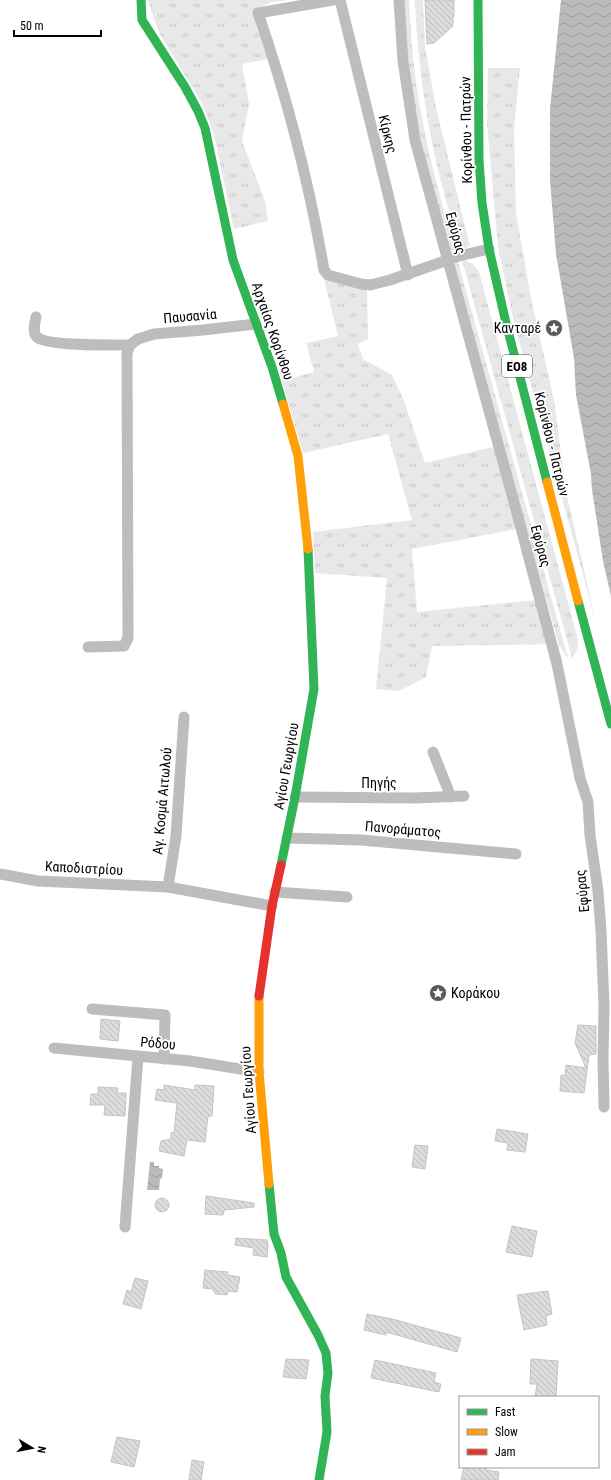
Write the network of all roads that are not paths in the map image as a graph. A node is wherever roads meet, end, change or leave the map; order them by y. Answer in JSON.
{"nodes":[{"id":1,"x":141,"y":0,"type":"edge"},
{"id":2,"x":333,"y":0,"type":"edge"},
{"id":3,"x":340,"y":0,"type":"edge"},
{"id":4,"x":398,"y":0,"type":"edge"},
{"id":5,"x":478,"y":0,"type":"edge"},
{"id":6,"x":489,"y":249,"type":"junction"},
{"id":7,"x":448,"y":260,"type":"junction"},
{"id":8,"x":408,"y":275,"type":"junction"},
{"id":9,"x":36,"y":317,"type":"dead end"},
{"id":10,"x":256,"y":324,"type":"junction"},
{"id":11,"x":130,"y":345,"type":"junction"},
{"id":12,"x":88,"y":647,"type":"dead end"},
{"id":13,"x":314,"y":690,"type":"joint"},
{"id":14,"x":184,"y":717,"type":"dead end"},
{"id":15,"x":611,"y":724,"type":"edge"},
{"id":16,"x":433,"y":752,"type":"dead end"},
{"id":17,"x":464,"y":796,"type":"dead end"},
{"id":18,"x":295,"y":797,"type":"junction"},
{"id":19,"x":451,"y":797,"type":"junction"},
{"id":20,"x":287,"y":838,"type":"junction"},
{"id":21,"x":516,"y":854,"type":"dead end"},
{"id":22,"x":0,"y":874,"type":"edge"},
{"id":23,"x":168,"y":887,"type":"junction"},
{"id":24,"x":276,"y":892,"type":"junction"},
{"id":25,"x":347,"y":897,"type":"dead end"},
{"id":26,"x":272,"y":906,"type":"junction"},
{"id":27,"x":92,"y":1009,"type":"dead end"},
{"id":28,"x":54,"y":1048,"type":"dead end"},
{"id":29,"x":138,"y":1057,"type":"junction"},
{"id":30,"x":164,"y":1059,"type":"junction"},
{"id":31,"x":259,"y":1072,"type":"junction"},
{"id":32,"x":604,"y":1107,"type":"dead end"},
{"id":33,"x":125,"y":1227,"type":"dead end"},
{"id":34,"x":319,"y":1480,"type":"edge"}],
"edges":[{"from":1,"to":10,"type":"street","name":"Αρχαίας Κορίνθου"},
{"from":2,"to":8,"type":"street"},
{"from":3,"to":8,"type":"street","name":"Κίρκης"},
{"from":4,"to":7,"type":"street","name":"Εφύρας"},
{"from":5,"to":6,"type":"street","name":"Κορίνθου - Πατρών","number":"ΕΟ8"},
{"from":6,"to":7,"type":"street"},
{"from":6,"to":15,"type":"street","name":"Κορίνθου - Πατρών","number":"ΕΟ8"},
{"from":7,"to":8,"type":"street"},
{"from":7,"to":32,"type":"street","name":"Εφύρας"},
{"from":9,"to":11,"type":"street"},
{"from":10,"to":11,"type":"street","name":"Παυσανία"},
{"from":10,"to":13,"type":"street","name":"Αρχαίας Κορίνθου"},
{"from":11,"to":12,"type":"street"},
{"from":13,"to":18,"type":"street","name":"Αγίου Γεωργίου"},
{"from":14,"to":23,"type":"street","name":"Αγ. Κοσμά Αιτωλού"},
{"from":16,"to":19,"type":"street"},
{"from":17,"to":19,"type":"street","name":"Πηγής"},
{"from":18,"to":19,"type":"street","name":"Πηγής"},
{"from":18,"to":20,"type":"street","name":"Αγίου Γεωργίου"},
{"from":20,"to":21,"type":"street","name":"Πανοράματος"},
{"from":20,"to":24,"type":"street","name":"Αγίου Γεωργίου"},
{"from":22,"to":23,"type":"street","name":"Καποδιστρίου"},
{"from":23,"to":26,"type":"street","name":"Καποδιστρίου"},
{"from":24,"to":25,"type":"street"},
{"from":24,"to":26,"type":"street","name":"Αγίου Γεωργίου"},
{"from":26,"to":31,"type":"street","name":"Αγίου Γεωργίου"},
{"from":27,"to":30,"type":"street"},
{"from":28,"to":29,"type":"street","name":"Ρόδου"},
{"from":29,"to":30,"type":"street","name":"Ρόδου"},
{"from":29,"to":33,"type":"street"},
{"from":30,"to":31,"type":"street","name":"Ρόδου"},
{"from":31,"to":34,"type":"street","name":"Αγίου Γεωργίου"}]}
